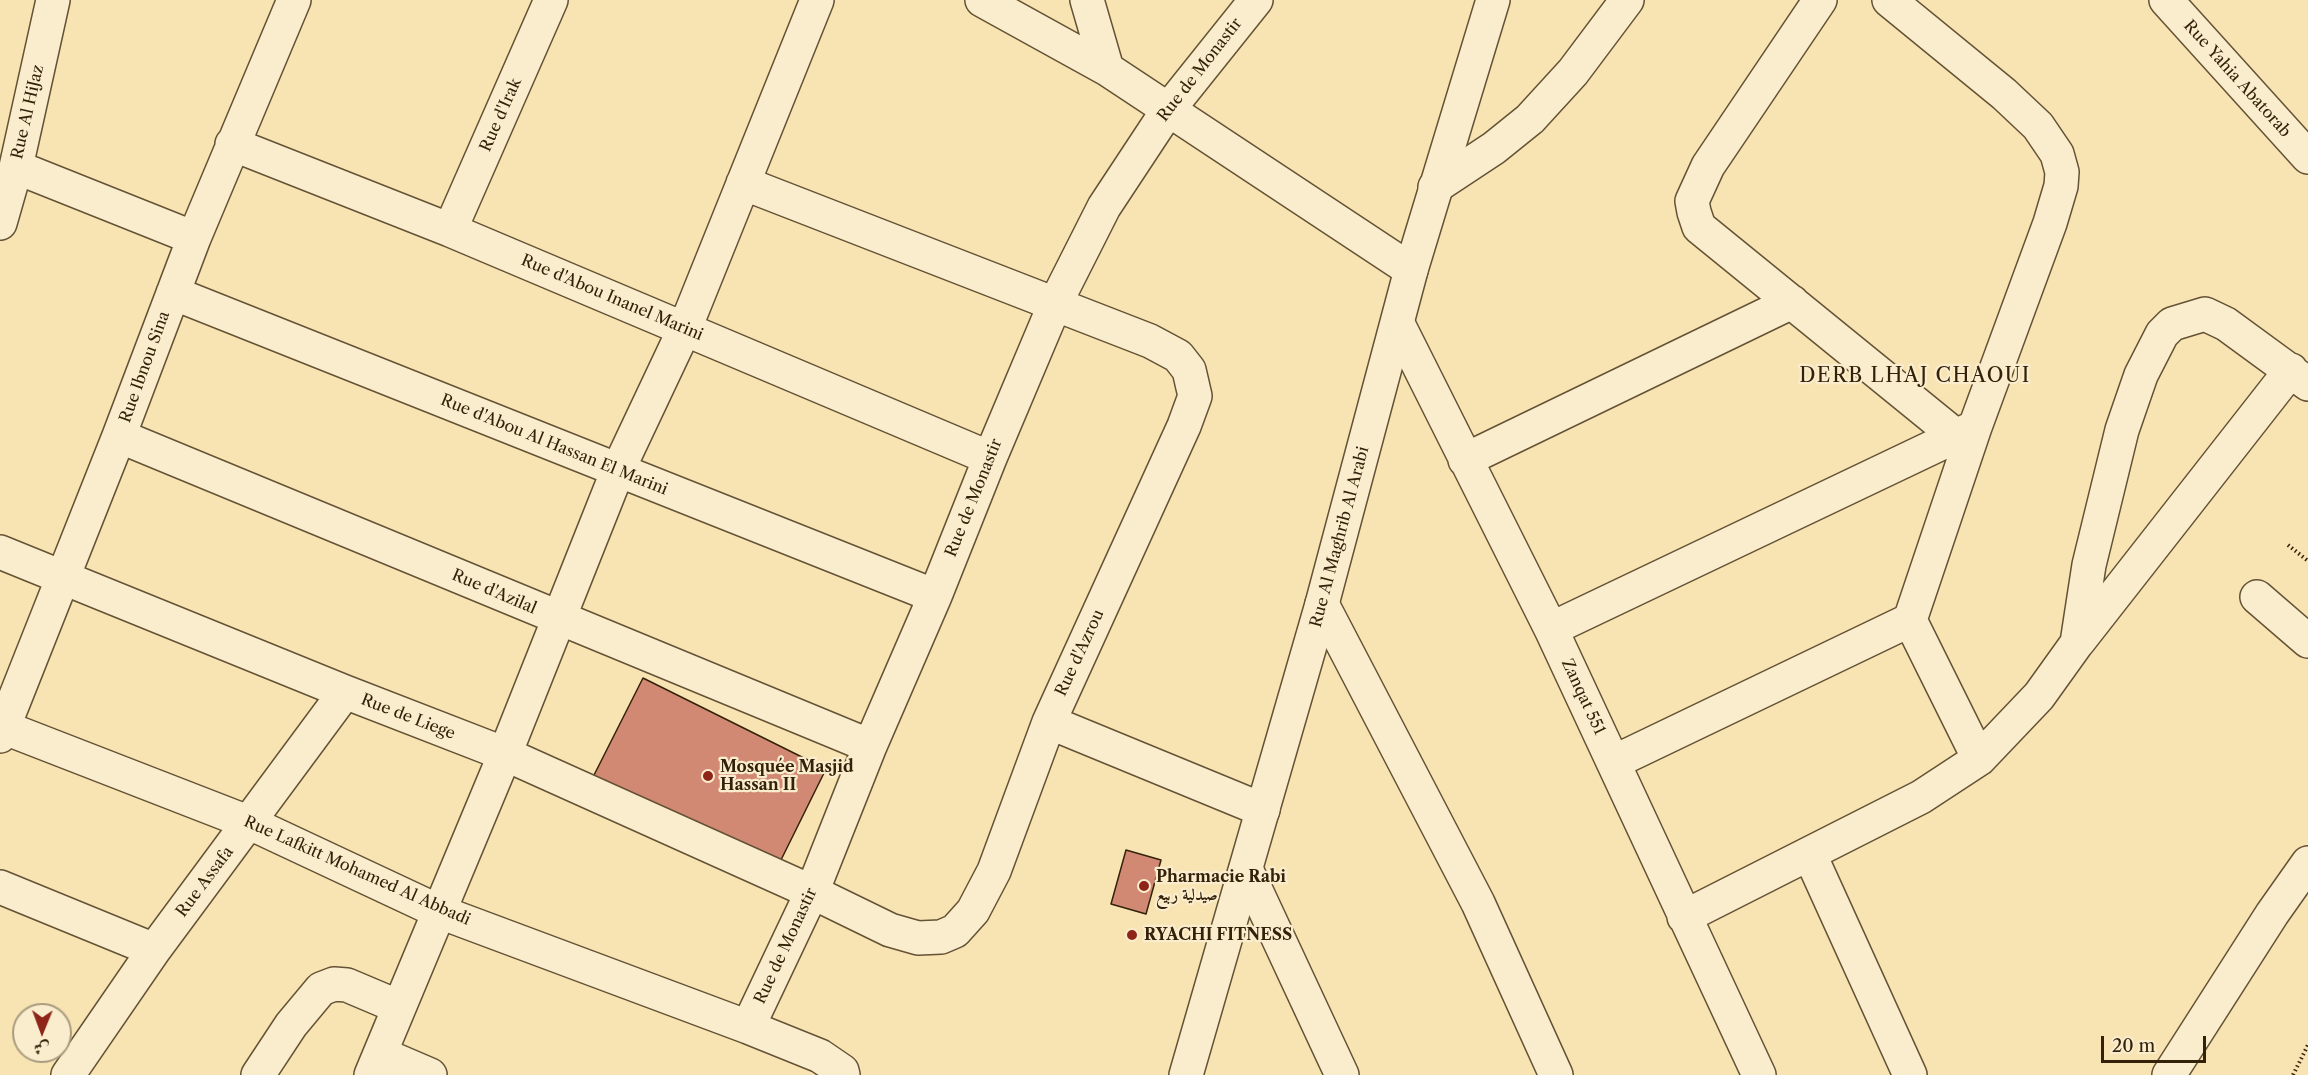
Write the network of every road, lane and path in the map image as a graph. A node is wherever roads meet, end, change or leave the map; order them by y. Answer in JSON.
{"nodes":[{"id":1,"x":53,"y":0,"type":"edge"},
{"id":2,"x":294,"y":0,"type":"edge"},
{"id":3,"x":551,"y":0,"type":"edge"},
{"id":4,"x":817,"y":0,"type":"edge"},
{"id":5,"x":982,"y":0,"type":"edge"},
{"id":6,"x":1087,"y":0,"type":"edge"},
{"id":7,"x":1256,"y":0,"type":"edge"},
{"id":8,"x":1627,"y":0,"type":"edge"},
{"id":9,"x":1820,"y":0,"type":"edge"},
{"id":10,"x":1889,"y":0,"type":"edge"},
{"id":11,"x":2166,"y":0,"type":"edge"},
{"id":12,"x":1491,"y":2,"type":"edge"},
{"id":13,"x":1107,"y":69,"type":"junction"},
{"id":14,"x":1168,"y":110,"type":"junction"},
{"id":15,"x":232,"y":144,"type":"junction"},
{"id":16,"x":2308,"y":157,"type":"edge"},
{"id":17,"x":16,"y":167,"type":"junction"},
{"id":18,"x":743,"y":183,"type":"junction"},
{"id":19,"x":1435,"y":187,"type":"junction"},
{"id":20,"x":0,"y":223,"type":"edge"},
{"id":21,"x":450,"y":230,"type":"junction"},
{"id":22,"x":194,"y":238,"type":"junction"},
{"id":23,"x":1411,"y":270,"type":"junction"},
{"id":24,"x":173,"y":293,"type":"junction"},
{"id":25,"x":1792,"y":302,"type":"junction"},
{"id":26,"x":1055,"y":304,"type":"junction"},
{"id":27,"x":1398,"y":324,"type":"junction"},
{"id":28,"x":685,"y":328,"type":"junction"},
{"id":29,"x":2300,"y":377,"type":"edge"},
{"id":30,"x":1965,"y":432,"type":"junction"},
{"id":31,"x":119,"y":436,"type":"junction"},
{"id":32,"x":990,"y":458,"type":"junction"},
{"id":33,"x":1466,"y":460,"type":"junction"},
{"id":34,"x":618,"y":470,"type":"junction"},
{"id":35,"x":2288,"y":545,"type":"dead end"},
{"id":36,"x":0,"y":552,"type":"edge"},
{"id":37,"x":2308,"y":561,"type":"edge"},
{"id":38,"x":64,"y":577,"type":"junction"},
{"id":39,"x":935,"y":596,"type":"junction"},
{"id":40,"x":2257,"y":597,"type":"dead end"},
{"id":41,"x":1322,"y":604,"type":"junction"},
{"id":42,"x":559,"y":619,"type":"junction"},
{"id":43,"x":1910,"y":620,"type":"junction"},
{"id":44,"x":1551,"y":628,"type":"junction"},
{"id":45,"x":2308,"y":641,"type":"edge"},
{"id":46,"x":2077,"y":643,"type":"junction"},
{"id":47,"x":345,"y":692,"type":"junction"},
{"id":48,"x":1049,"y":722,"type":"junction"},
{"id":49,"x":1,"y":730,"type":"edge"},
{"id":50,"x":870,"y":746,"type":"junction"},
{"id":51,"x":505,"y":754,"type":"junction"},
{"id":52,"x":1979,"y":759,"type":"junction"},
{"id":53,"x":1614,"y":762,"type":"junction"},
{"id":54,"x":1263,"y":810,"type":"junction"},
{"id":55,"x":250,"y":823,"type":"junction"},
{"id":56,"x":1810,"y":855,"type":"junction"},
{"id":57,"x":2308,"y":862,"type":"edge"},
{"id":58,"x":1246,"y":869,"type":"junction"},
{"id":59,"x":0,"y":887,"type":"edge"},
{"id":60,"x":813,"y":892,"type":"junction"},
{"id":61,"x":440,"y":912,"type":"junction"},
{"id":62,"x":1684,"y":917,"type":"junction"},
{"id":63,"x":154,"y":950,"type":"junction"},
{"id":64,"x":399,"y":1007,"type":"junction"},
{"id":65,"x":748,"y":1027,"type":"junction"},
{"id":66,"x":2308,"y":1045,"type":"edge"},
{"id":67,"x":376,"y":1065,"type":"edge"},
{"id":68,"x":68,"y":1075,"type":"edge"},
{"id":69,"x":258,"y":1075,"type":"edge"},
{"id":70,"x":430,"y":1075,"type":"edge"},
{"id":71,"x":843,"y":1075,"type":"edge"},
{"id":72,"x":1186,"y":1075,"type":"edge"},
{"id":73,"x":1342,"y":1075,"type":"edge"},
{"id":74,"x":1556,"y":1075,"type":"edge"},
{"id":75,"x":1759,"y":1075,"type":"edge"},
{"id":76,"x":1910,"y":1075,"type":"edge"},
{"id":77,"x":2169,"y":1075,"type":"edge"},
{"id":78,"x":2293,"y":1075,"type":"edge"}],
"edges":[{"from":1,"to":17,"type":"street","name":"Rue Al HiJaz"},
{"from":2,"to":15,"type":"street","name":"Rue Ibnou Sina"},
{"from":3,"to":21,"type":"street","name":"Rue d'Irak"},
{"from":4,"to":18,"type":"street"},
{"from":5,"to":13,"type":"street"},
{"from":6,"to":13,"type":"street"},
{"from":7,"to":14,"type":"street","name":"Rue de Monastir"},
{"from":8,"to":19,"type":"street"},
{"from":9,"to":25,"type":"street"},
{"from":10,"to":30,"type":"street"},
{"from":11,"to":16,"type":"street","name":"Rue Yahia Abatorab"},
{"from":12,"to":19,"type":"street","name":"Rue Al Maghrib Al Arabi"},
{"from":13,"to":14,"type":"street"},
{"from":14,"to":23,"type":"street"},
{"from":14,"to":26,"type":"street","name":"Rue de Monastir"},
{"from":15,"to":21,"type":"street","name":"Rue d'Abou Inanel Marini"},
{"from":15,"to":22,"type":"street","name":"Rue Ibnou Sina"},
{"from":17,"to":20,"type":"street","name":"Rue Al HiJaz"},
{"from":17,"to":22,"type":"street"},
{"from":18,"to":26,"type":"street","name":"Rue d'Azrou"},
{"from":18,"to":28,"type":"street"},
{"from":19,"to":23,"type":"street","name":"Rue Al Maghrib Al Arabi"},
{"from":21,"to":28,"type":"street","name":"Rue d'Abou Inanel Marini"},
{"from":22,"to":24,"type":"street","name":"Rue Ibnou Sina"},
{"from":23,"to":27,"type":"street","name":"Rue Al Maghrib Al Arabi"},
{"from":24,"to":31,"type":"street","name":"Rue Ibnou Sina"},
{"from":24,"to":34,"type":"street","name":"Rue d'Abou Al Hassan El Marini"},
{"from":25,"to":30,"type":"street"},
{"from":25,"to":33,"type":"street"},
{"from":26,"to":32,"type":"street","name":"Rue de Monastir"},
{"from":26,"to":48,"type":"street","name":"Rue d'Azrou"},
{"from":27,"to":33,"type":"street","name":"Zanqat 551"},
{"from":27,"to":41,"type":"street","name":"Rue Al Maghrib Al Arabi"},
{"from":28,"to":32,"type":"street","name":"Rue d'Abou Inanel Marini"},
{"from":28,"to":34,"type":"street"},
{"from":29,"to":46,"type":"street"},
{"from":29,"to":46,"type":"street"},
{"from":30,"to":43,"type":"street"},
{"from":30,"to":44,"type":"street"},
{"from":31,"to":38,"type":"street","name":"Rue Ibnou Sina"},
{"from":31,"to":42,"type":"street","name":"Rue d'Azilal"},
{"from":32,"to":39,"type":"street","name":"Rue de Monastir"},
{"from":33,"to":44,"type":"street","name":"Zanqat 551"},
{"from":34,"to":39,"type":"street","name":"Rue d'Abou Al Hassan El Marini"},
{"from":34,"to":42,"type":"street"},
{"from":35,"to":37,"type":"path"},
{"from":36,"to":38,"type":"street","name":"Rue de Liege"},
{"from":38,"to":47,"type":"street","name":"Rue de Liege"},
{"from":38,"to":49,"type":"street","name":"Rue Ibnou Sina"},
{"from":39,"to":50,"type":"street","name":"Rue de Monastir"},
{"from":40,"to":45,"type":"street"},
{"from":41,"to":54,"type":"street","name":"Rue Al Maghrib Al Arabi"},
{"from":41,"to":74,"type":"street"},
{"from":42,"to":50,"type":"street","name":"Rue d'Azilal"},
{"from":42,"to":51,"type":"street"},
{"from":43,"to":52,"type":"street"},
{"from":43,"to":53,"type":"street"},
{"from":44,"to":53,"type":"street","name":"Zanqat 551"},
{"from":46,"to":52,"type":"street"},
{"from":47,"to":51,"type":"street","name":"Rue de Liege"},
{"from":47,"to":55,"type":"street","name":"Rue Assafa"},
{"from":48,"to":54,"type":"street"},
{"from":48,"to":60,"type":"street","name":"Rue d'Azrou"},
{"from":49,"to":55,"type":"street","name":"Rue Lafkitt Mohamed Al Abbadi"},
{"from":50,"to":60,"type":"street","name":"Rue de Monastir"},
{"from":51,"to":60,"type":"street","name":"Rue de Liege"},
{"from":51,"to":61,"type":"street"},
{"from":52,"to":56,"type":"street"},
{"from":53,"to":62,"type":"street","name":"Zanqat 551"},
{"from":54,"to":58,"type":"street","name":"Rue Al Maghrib Al Arabi"},
{"from":55,"to":61,"type":"street","name":"Rue Lafkitt Mohamed Al Abbadi"},
{"from":55,"to":63,"type":"street","name":"Rue Assafa"},
{"from":56,"to":62,"type":"street"},
{"from":56,"to":76,"type":"street"},
{"from":57,"to":77,"type":"street"},
{"from":58,"to":72,"type":"street","name":"Rue Al Maghrib Al Arabi"},
{"from":58,"to":73,"type":"street"},
{"from":59,"to":63,"type":"street"},
{"from":60,"to":65,"type":"street","name":"Rue de Monastir"},
{"from":61,"to":64,"type":"street"},
{"from":61,"to":65,"type":"street","name":"Rue Lafkitt Mohamed Al Abbadi"},
{"from":62,"to":75,"type":"street","name":"Zanqat 551"},
{"from":63,"to":68,"type":"street","name":"Rue Assafa"},
{"from":64,"to":67,"type":"street"},
{"from":64,"to":69,"type":"street"},
{"from":65,"to":71,"type":"street","name":"Rue Lafkitt Mohamed Al Abbadi"},
{"from":66,"to":78,"type":"path"},
{"from":67,"to":70,"type":"street"}]}
